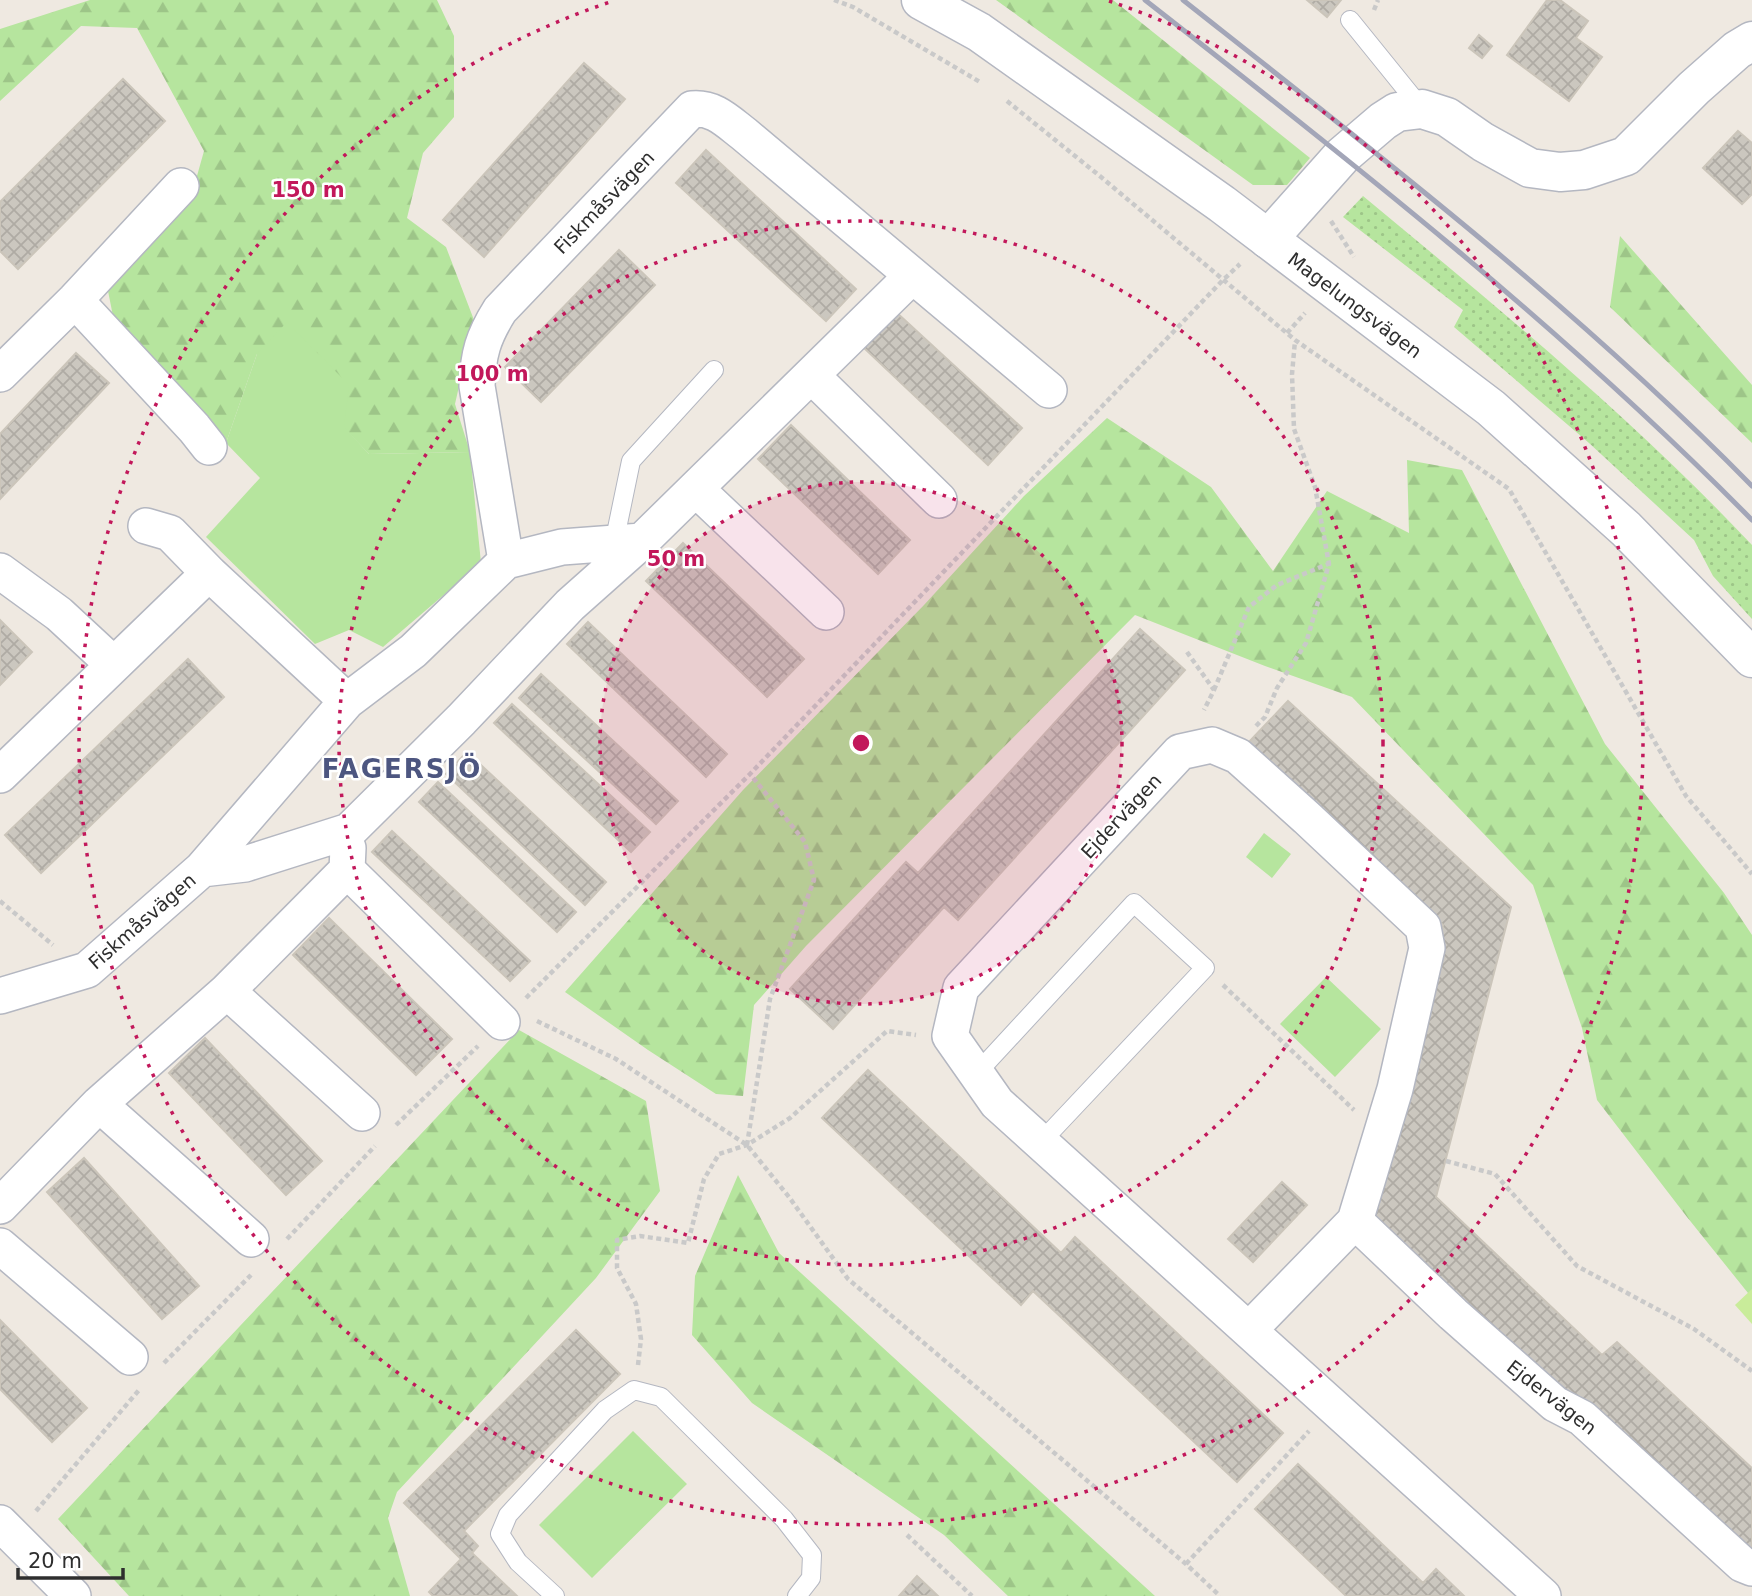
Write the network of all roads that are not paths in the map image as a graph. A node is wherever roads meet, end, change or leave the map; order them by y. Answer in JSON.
{"nodes":[{"id":1,"x":921,"y":0,"type":"edge"},
{"id":2,"x":1350,"y":20,"type":"dead end"},
{"id":3,"x":1752,"y":41,"type":"edge"},
{"id":4,"x":1422,"y":109,"type":"junction"},
{"id":5,"x":181,"y":186,"type":"dead end"},
{"id":6,"x":1268,"y":239,"type":"junction"},
{"id":7,"x":912,"y":276,"type":"junction"},
{"id":8,"x":75,"y":300,"type":"junction"},
{"id":9,"x":714,"y":370,"type":"dead end"},
{"id":10,"x":0,"y":374,"type":"edge"},
{"id":11,"x":812,"y":376,"type":"junction"},
{"id":12,"x":1049,"y":390,"type":"dead end"},
{"id":13,"x":209,"y":447,"type":"dead end"},
{"id":14,"x":696,"y":489,"type":"junction"},
{"id":15,"x":939,"y":500,"type":"dead end"},
{"id":16,"x":146,"y":526,"type":"dead end"},
{"id":17,"x":628,"y":542,"type":"junction"},
{"id":18,"x":506,"y":561,"type":"junction"},
{"id":19,"x":0,"y":570,"type":"edge"},
{"id":20,"x":209,"y":573,"type":"junction"},
{"id":21,"x":826,"y":612,"type":"dead end"},
{"id":22,"x":1752,"y":658,"type":"edge"},
{"id":23,"x":113,"y":664,"type":"junction"},
{"id":24,"x":347,"y":701,"type":"junction"},
{"id":25,"x":0,"y":775,"type":"edge"},
{"id":26,"x":349,"y":831,"type":"junction"},
{"id":27,"x":202,"y":869,"type":"junction"},
{"id":28,"x":347,"y":870,"type":"junction"},
{"id":29,"x":227,"y":991,"type":"junction"},
{"id":30,"x":0,"y":996,"type":"edge"},
{"id":31,"x":508,"y":1016,"type":"road end"},
{"id":32,"x":976,"y":1074,"type":"junction"},
{"id":33,"x":99,"y":1104,"type":"junction"},
{"id":34,"x":362,"y":1113,"type":"dead end"},
{"id":35,"x":1041,"y":1142,"type":"junction"},
{"id":36,"x":0,"y":1206,"type":"edge"},
{"id":37,"x":1355,"y":1221,"type":"junction"},
{"id":38,"x":0,"y":1246,"type":"edge"},
{"id":39,"x":255,"y":1252,"type":"road end"},
{"id":40,"x":1249,"y":1330,"type":"junction"},
{"id":41,"x":145,"y":1369,"type":"road end"},
{"id":42,"x":5,"y":1536,"type":"edge"},
{"id":43,"x":1752,"y":1568,"type":"edge"},
{"id":44,"x":73,"y":1596,"type":"edge"},
{"id":45,"x":555,"y":1596,"type":"edge"},
{"id":46,"x":797,"y":1596,"type":"edge"},
{"id":47,"x":1544,"y":1596,"type":"edge"}],
"edges":[{"from":1,"to":6,"type":"main road","name":"Magelungsvägen"},
{"from":2,"to":4,"type":"lane"},
{"from":3,"to":4,"type":"main road"},
{"from":4,"to":6,"type":"main road"},
{"from":5,"to":8,"type":"street"},
{"from":6,"to":22,"type":"main road","name":"Magelungsvägen"},
{"from":7,"to":11,"type":"street","name":"Fiskmåsvägen"},
{"from":7,"to":12,"type":"street","name":"Fiskmåsvägen"},
{"from":7,"to":18,"type":"street","name":"Fiskmåsvägen"},
{"from":8,"to":10,"type":"street"},
{"from":8,"to":13,"type":"street"},
{"from":9,"to":17,"type":"lane"},
{"from":11,"to":14,"type":"street","name":"Fiskmåsvägen"},
{"from":11,"to":15,"type":"street"},
{"from":14,"to":17,"type":"street","name":"Fiskmåsvägen"},
{"from":14,"to":21,"type":"street"},
{"from":16,"to":20,"type":"street"},
{"from":17,"to":18,"type":"street"},
{"from":17,"to":26,"type":"street","name":"Fiskmåsvägen"},
{"from":18,"to":24,"type":"street","name":"Fiskmåsvägen"},
{"from":19,"to":23,"type":"street"},
{"from":20,"to":23,"type":"street"},
{"from":20,"to":24,"type":"street"},
{"from":23,"to":25,"type":"street"},
{"from":24,"to":27,"type":"street","name":"Fiskmåsvägen"},
{"from":26,"to":27,"type":"street","name":"Fiskmåsvägen"},
{"from":26,"to":28,"type":"street"},
{"from":27,"to":30,"type":"street","name":"Fiskmåsvägen"},
{"from":28,"to":29,"type":"street"},
{"from":28,"to":31,"type":"street"},
{"from":29,"to":33,"type":"street"},
{"from":29,"to":34,"type":"street"},
{"from":32,"to":35,"type":"street"},
{"from":32,"to":35,"type":"lane"},
{"from":32,"to":37,"type":"street","name":"Ejdervägen"},
{"from":33,"to":36,"type":"street"},
{"from":33,"to":39,"type":"street"},
{"from":35,"to":40,"type":"street"},
{"from":37,"to":40,"type":"street"},
{"from":37,"to":43,"type":"street","name":"Ejdervägen"},
{"from":38,"to":41,"type":"street"},
{"from":40,"to":47,"type":"street"},
{"from":42,"to":44,"type":"street"},
{"from":45,"to":46,"type":"lane"}]}
